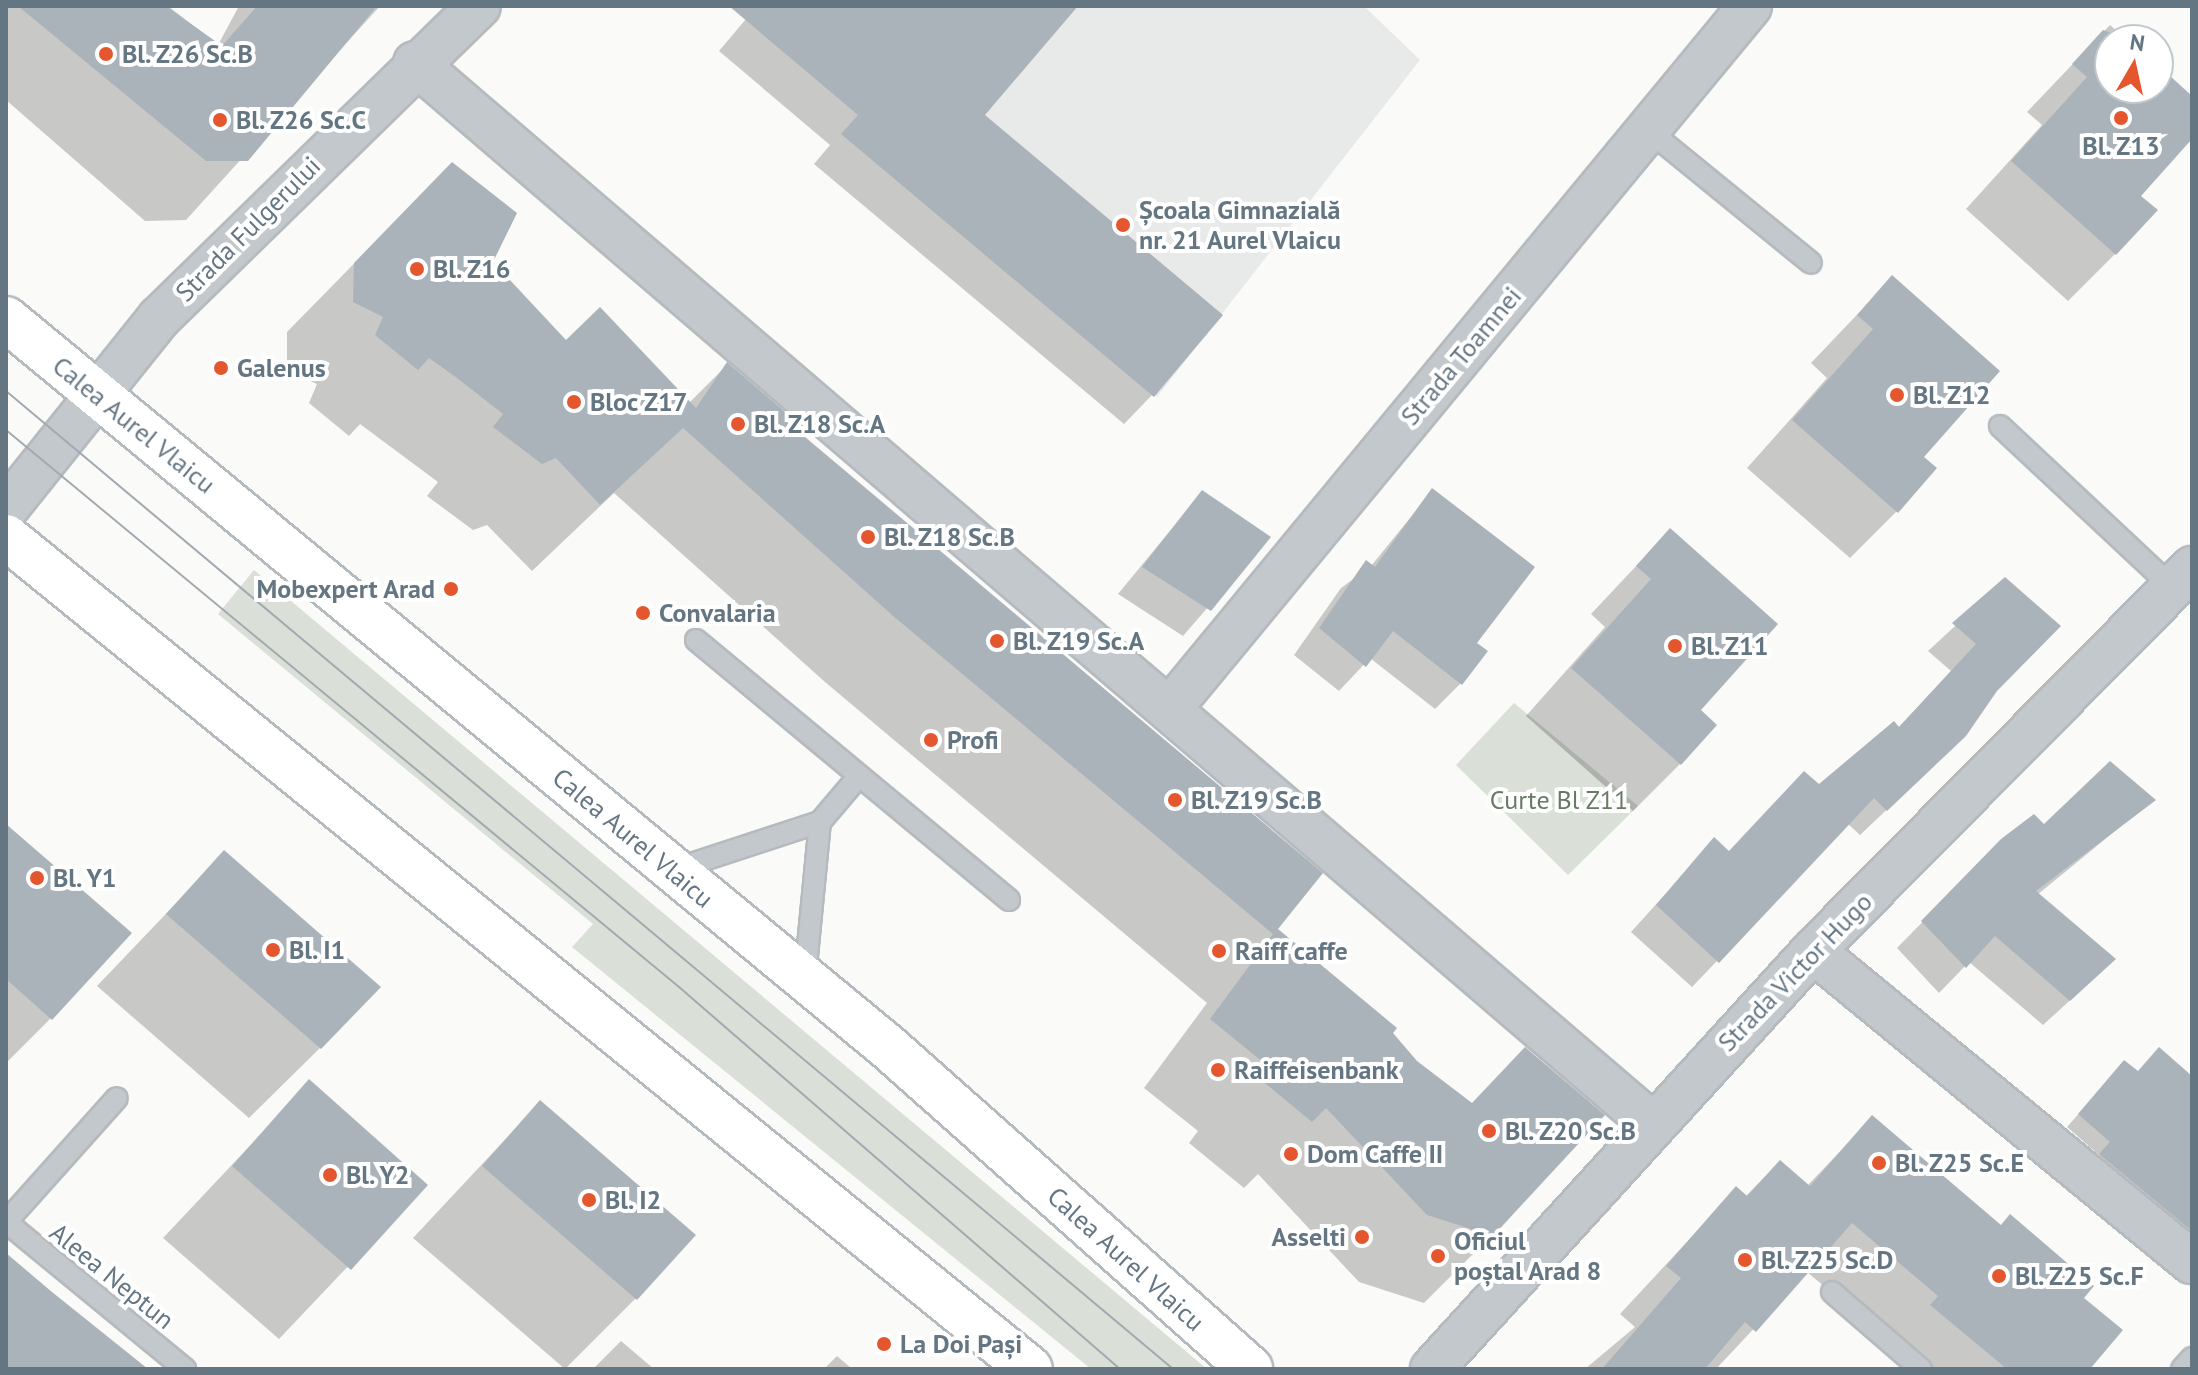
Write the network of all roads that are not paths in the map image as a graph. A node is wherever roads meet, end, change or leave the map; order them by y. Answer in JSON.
{"nodes":[{"id":1,"x":479,"y":6,"type":"edge"},
{"id":2,"x":1750,"y":6,"type":"edge"},
{"id":3,"x":415,"y":63,"type":"junction"},
{"id":4,"x":1648,"y":130,"type":"junction"},
{"id":5,"x":1811,"y":263,"type":"dead end"},
{"id":6,"x":6,"y":319,"type":"edge"},
{"id":7,"x":95,"y":394,"type":"junction"},
{"id":8,"x":2000,"y":426,"type":"dead end"},
{"id":9,"x":6,"y":509,"type":"edge"},
{"id":10,"x":6,"y":537,"type":"edge"},
{"id":11,"x":2182,"y":578,"type":"edge"},
{"id":12,"x":696,"y":640,"type":"dead end"},
{"id":13,"x":1172,"y":706,"type":"junction"},
{"id":14,"x":859,"y":776,"type":"junction"},
{"id":15,"x":820,"y":822,"type":"junction"},
{"id":16,"x":673,"y":870,"type":"junction"},
{"id":17,"x":1009,"y":900,"type":"dead end"},
{"id":18,"x":1813,"y":951,"type":"junction"},
{"id":19,"x":804,"y":984,"type":"junction"},
{"id":20,"x":117,"y":1098,"type":"dead end"},
{"id":21,"x":1651,"y":1123,"type":"junction"},
{"id":22,"x":6,"y":1222,"type":"edge"},
{"id":23,"x":2192,"y":1262,"type":"edge"},
{"id":24,"x":1832,"y":1292,"type":"dead end"},
{"id":25,"x":2192,"y":1358,"type":"edge"},
{"id":26,"x":185,"y":1369,"type":"edge"},
{"id":27,"x":1030,"y":1369,"type":"edge"},
{"id":28,"x":1250,"y":1369,"type":"edge"},
{"id":29,"x":1432,"y":1369,"type":"edge"},
{"id":30,"x":1921,"y":1369,"type":"edge"},
{"id":31,"x":2182,"y":1369,"type":"edge"}],
"edges":[{"from":1,"to":3,"type":"street","name":"Strada Fulgerului"},
{"from":2,"to":4,"type":"street","name":"Strada Toamnei"},
{"from":3,"to":7,"type":"street","name":"Strada Fulgerului"},
{"from":3,"to":13,"type":"street"},
{"from":4,"to":5,"type":"lane"},
{"from":4,"to":13,"type":"street","name":"Strada Toamnei"},
{"from":6,"to":7,"type":"main road","name":"Calea Aurel Vlaicu"},
{"from":7,"to":9,"type":"street","name":"Strada Fulgerului"},
{"from":7,"to":16,"type":"main road","name":"Calea Aurel Vlaicu"},
{"from":8,"to":11,"type":"lane","name":"Strada Victor Hugo"},
{"from":10,"to":27,"type":"main road"},
{"from":11,"to":18,"type":"street","name":"Strada Victor Hugo"},
{"from":12,"to":14,"type":"lane"},
{"from":13,"to":21,"type":"street"},
{"from":14,"to":15,"type":"lane"},
{"from":14,"to":17,"type":"lane"},
{"from":15,"to":16,"type":"lane"},
{"from":15,"to":19,"type":"lane"},
{"from":16,"to":19,"type":"main road","name":"Calea Aurel Vlaicu"},
{"from":18,"to":21,"type":"street","name":"Strada Victor Hugo"},
{"from":18,"to":23,"type":"street"},
{"from":19,"to":28,"type":"main road","name":"Calea Aurel Vlaicu"},
{"from":20,"to":22,"type":"lane","name":"Aleea Neptun"},
{"from":21,"to":29,"type":"street","name":"Strada Victor Hugo"},
{"from":22,"to":26,"type":"lane","name":"Aleea Neptun"},
{"from":24,"to":30,"type":"lane"},
{"from":25,"to":31,"type":"lane"}]}
